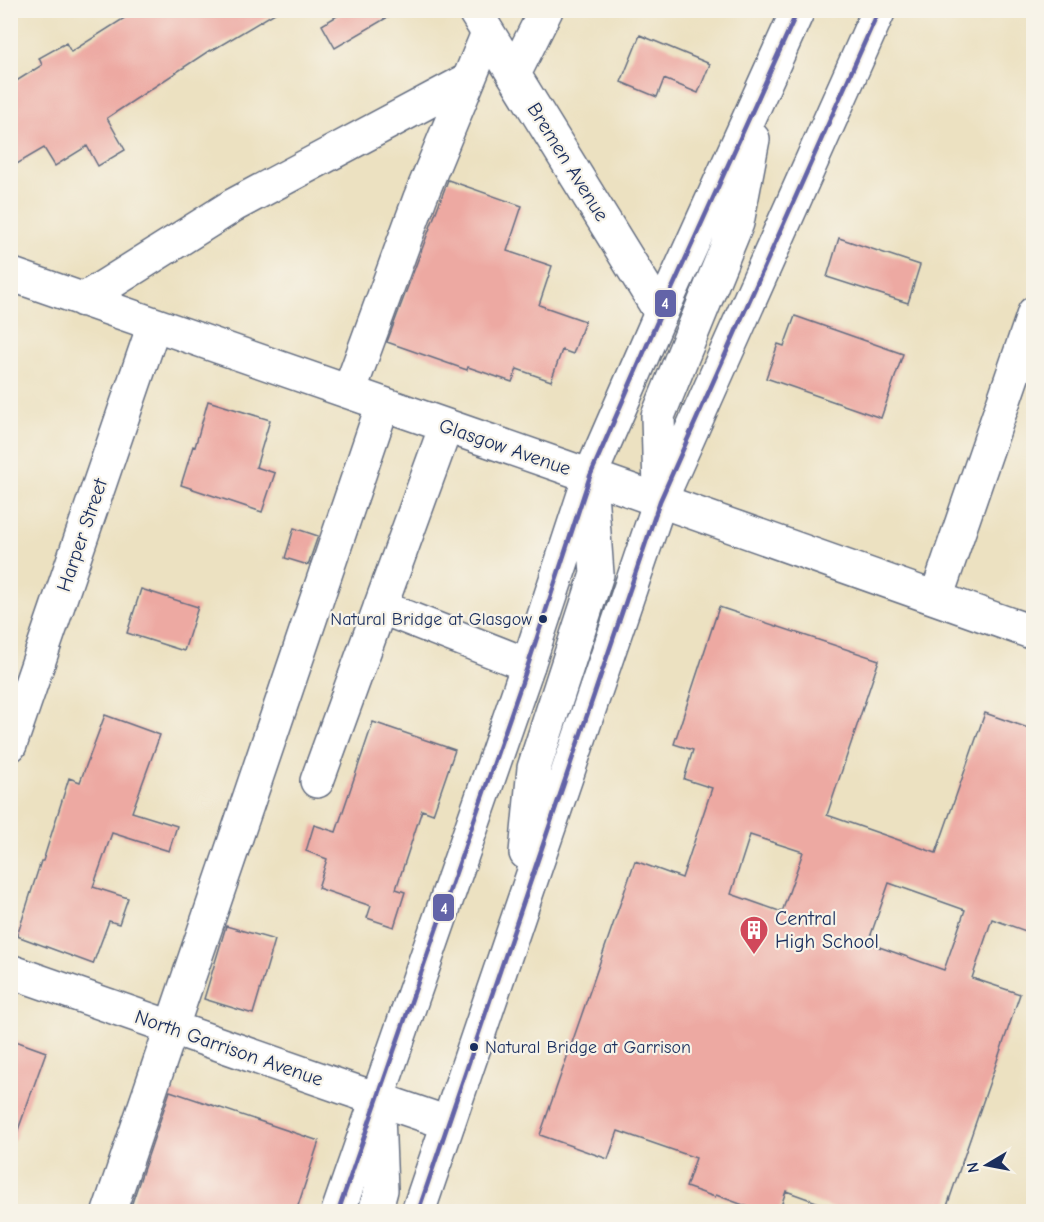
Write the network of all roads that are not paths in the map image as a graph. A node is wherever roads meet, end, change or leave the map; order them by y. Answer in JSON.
{"nodes":[{"id":1,"x":546,"y":10,"type":"edge"},
{"id":2,"x":798,"y":10,"type":"edge"},
{"id":3,"x":873,"y":19,"type":"edge"},
{"id":4,"x":481,"y":22,"type":"edge"},
{"id":5,"x":514,"y":74,"type":"junction"},
{"id":6,"x":468,"y":80,"type":"junction"},
{"id":7,"x":763,"y":87,"type":"junction"},
{"id":8,"x":10,"y":274,"type":"edge"},
{"id":9,"x":83,"y":300,"type":"junction"},
{"id":10,"x":661,"y":313,"type":"junction"},
{"id":11,"x":1034,"y":313,"type":"edge"},
{"id":12,"x":154,"y":325,"type":"junction"},
{"id":13,"x":349,"y":392,"type":"junction"},
{"id":14,"x":383,"y":404,"type":"junction"},
{"id":15,"x":446,"y":426,"type":"junction"},
{"id":16,"x":590,"y":476,"type":"junction"},
{"id":17,"x":660,"y":501,"type":"junction"},
{"id":18,"x":936,"y":598,"type":"junction"},
{"id":19,"x":380,"y":607,"type":"junction"},
{"id":20,"x":1034,"y":633,"type":"edge"},
{"id":21,"x":528,"y":665,"type":"junction"},
{"id":22,"x":10,"y":746,"type":"edge"},
{"id":23,"x":317,"y":781,"type":"dead end"},
{"id":24,"x":521,"y":908,"type":"junction"},
{"id":25,"x":10,"y":971,"type":"edge"},
{"id":26,"x":172,"y":1028,"type":"junction"},
{"id":27,"x":377,"y":1099,"type":"junction"},
{"id":28,"x":448,"y":1123,"type":"junction"},
{"id":29,"x":109,"y":1212,"type":"edge"},
{"id":30,"x":338,"y":1212,"type":"edge"},
{"id":31,"x":375,"y":1212,"type":"edge"},
{"id":32,"x":418,"y":1212,"type":"edge"}],
"edges":[{"from":1,"to":5,"type":"main road"},
{"from":2,"to":7,"type":"main road"},
{"from":3,"to":17,"type":"main road"},
{"from":4,"to":5,"type":"main road","name":"Bremen Avenue"},
{"from":4,"to":6,"type":"main road"},
{"from":5,"to":10,"type":"main road","name":"Bremen Avenue"},
{"from":6,"to":9,"type":"main road"},
{"from":6,"to":13,"type":"main road"},
{"from":7,"to":10,"type":"main road"},
{"from":7,"to":17,"type":"main road"},
{"from":8,"to":9,"type":"main road","name":"Glasgow Avenue"},
{"from":9,"to":12,"type":"main road","name":"Glasgow Avenue"},
{"from":10,"to":16,"type":"main road"},
{"from":11,"to":18,"type":"main road"},
{"from":12,"to":13,"type":"main road","name":"Glasgow Avenue"},
{"from":12,"to":22,"type":"main road","name":"Harper Street"},
{"from":13,"to":14,"type":"main road","name":"Glasgow Avenue"},
{"from":14,"to":15,"type":"main road","name":"Glasgow Avenue"},
{"from":14,"to":26,"type":"main road"},
{"from":15,"to":16,"type":"main road","name":"Glasgow Avenue"},
{"from":15,"to":19,"type":"main road"},
{"from":16,"to":17,"type":"main road","name":"Glasgow Avenue"},
{"from":16,"to":21,"type":"main road"},
{"from":16,"to":24,"type":"main road"},
{"from":17,"to":18,"type":"main road","name":"Glasgow Avenue"},
{"from":17,"to":24,"type":"main road"},
{"from":18,"to":20,"type":"main road","name":"Glasgow Avenue"},
{"from":19,"to":21,"type":"main road"},
{"from":19,"to":23,"type":"main road"},
{"from":21,"to":27,"type":"main road"},
{"from":24,"to":28,"type":"main road"},
{"from":25,"to":26,"type":"main road","name":"North Garrison Avenue"},
{"from":26,"to":27,"type":"main road","name":"North Garrison Avenue"},
{"from":26,"to":29,"type":"main road"},
{"from":27,"to":28,"type":"main road","name":"North Garrison Avenue"},
{"from":27,"to":30,"type":"main road"},
{"from":27,"to":31,"type":"main road"},
{"from":28,"to":32,"type":"main road"}]}
